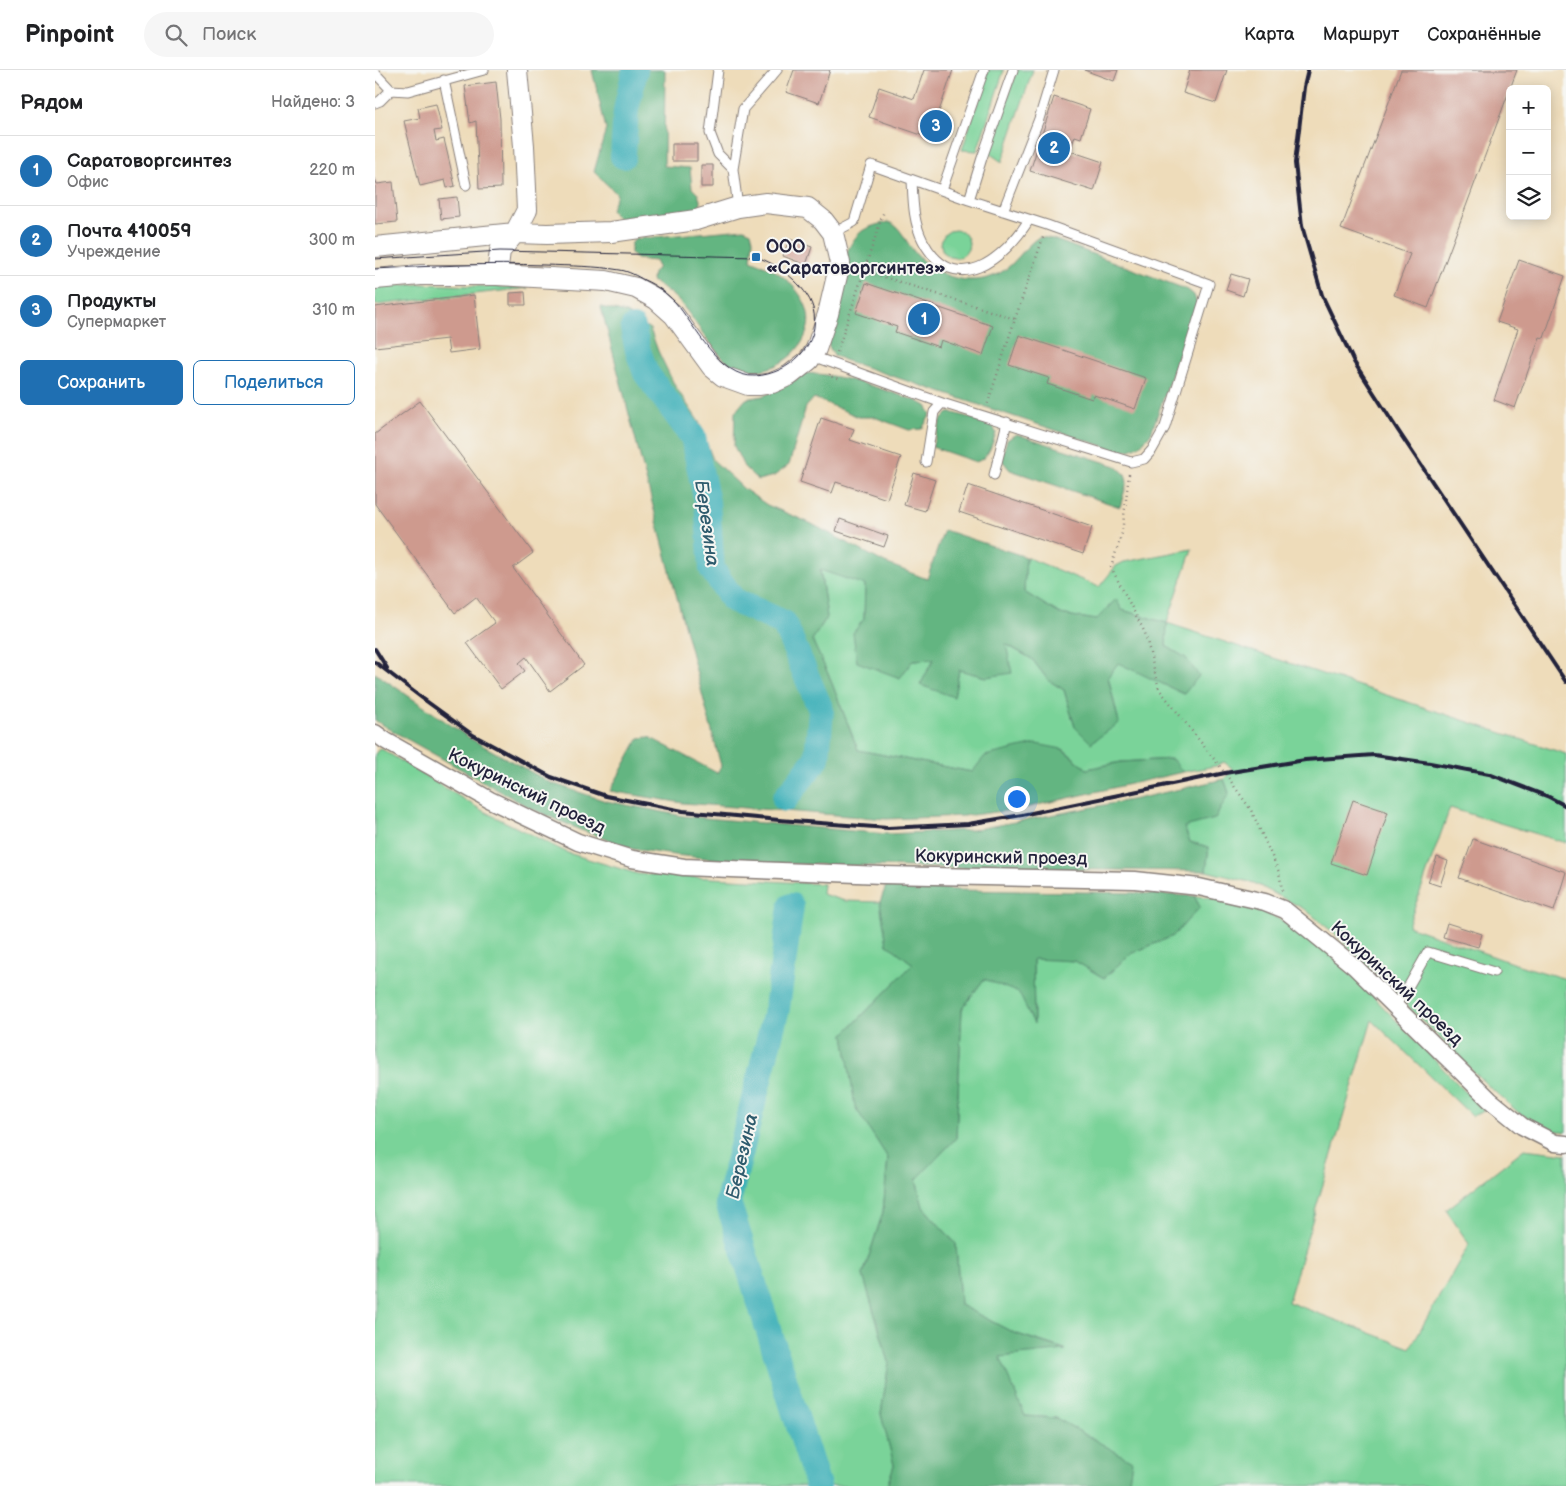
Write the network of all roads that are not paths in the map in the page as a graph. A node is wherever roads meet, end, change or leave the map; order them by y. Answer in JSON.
{"nodes":[{"id":1,"x":484,"y":70,"type":"edge"},
{"id":2,"x":517,"y":70,"type":"edge"},
{"id":3,"x":718,"y":70,"type":"edge"},
{"id":4,"x":984,"y":70,"type":"edge"},
{"id":5,"x":1013,"y":70,"type":"edge"},
{"id":6,"x":1054,"y":70,"type":"edge"},
{"id":7,"x":776,"y":71,"type":"edge"},
{"id":8,"x":375,"y":73,"type":"edge"},
{"id":9,"x":444,"y":80,"type":"junction"},
{"id":10,"x":391,"y":90,"type":"junction"},
{"id":11,"x":375,"y":103,"type":"edge"},
{"id":12,"x":733,"y":169,"type":"junction"},
{"id":13,"x":912,"y":180,"type":"junction"},
{"id":14,"x":466,"y":185,"type":"dead end"},
{"id":15,"x":942,"y":190,"type":"junction"},
{"id":16,"x":969,"y":200,"type":"junction"},
{"id":17,"x":738,"y":207,"type":"junction"},
{"id":18,"x":1003,"y":211,"type":"junction"},
{"id":19,"x":1029,"y":220,"type":"junction"},
{"id":20,"x":833,"y":232,"type":"junction"},
{"id":21,"x":515,"y":233,"type":"junction"},
{"id":22,"x":375,"y":247,"type":"edge"},
{"id":23,"x":497,"y":275,"type":"junction"},
{"id":24,"x":375,"y":279,"type":"edge"},
{"id":25,"x":812,"y":356,"type":"junction"},
{"id":26,"x":942,"y":403,"type":"junction"},
{"id":27,"x":1007,"y":422,"type":"junction"},
{"id":28,"x":926,"y":462,"type":"dead end"},
{"id":29,"x":994,"y":475,"type":"dead end"},
{"id":30,"x":375,"y":733,"type":"edge"},
{"id":31,"x":1494,"y":972,"type":"dead end"},
{"id":32,"x":1395,"y":1005,"type":"junction"},
{"id":33,"x":1566,"y":1144,"type":"edge"}],
"edges":[{"from":1,"to":9,"type":"lane"},
{"from":2,"to":21,"type":"street"},
{"from":3,"to":12,"type":"lane"},
{"from":4,"to":15,"type":"lane"},
{"from":5,"to":16,"type":"lane"},
{"from":6,"to":18,"type":"lane"},
{"from":7,"to":12,"type":"lane"},
{"from":8,"to":10,"type":"lane"},
{"from":9,"to":10,"type":"lane"},
{"from":9,"to":14,"type":"lane"},
{"from":10,"to":11,"type":"lane"},
{"from":12,"to":17,"type":"lane"},
{"from":13,"to":15,"type":"lane"},
{"from":13,"to":19,"type":"lane"},
{"from":13,"to":20,"type":"lane"},
{"from":15,"to":16,"type":"lane"},
{"from":16,"to":18,"type":"lane"},
{"from":17,"to":20,"type":"street"},
{"from":17,"to":21,"type":"street"},
{"from":18,"to":19,"type":"lane"},
{"from":19,"to":27,"type":"lane"},
{"from":20,"to":25,"type":"street"},
{"from":21,"to":22,"type":"street"},
{"from":21,"to":23,"type":"street"},
{"from":23,"to":24,"type":"street"},
{"from":23,"to":25,"type":"street"},
{"from":25,"to":26,"type":"lane"},
{"from":26,"to":27,"type":"lane"},
{"from":26,"to":28,"type":"lane"},
{"from":27,"to":29,"type":"lane"},
{"from":30,"to":32,"type":"street","name":"Кокуринский проезд"},
{"from":31,"to":32,"type":"lane"},
{"from":32,"to":33,"type":"street","name":"Кокуринский проезд"}]}
